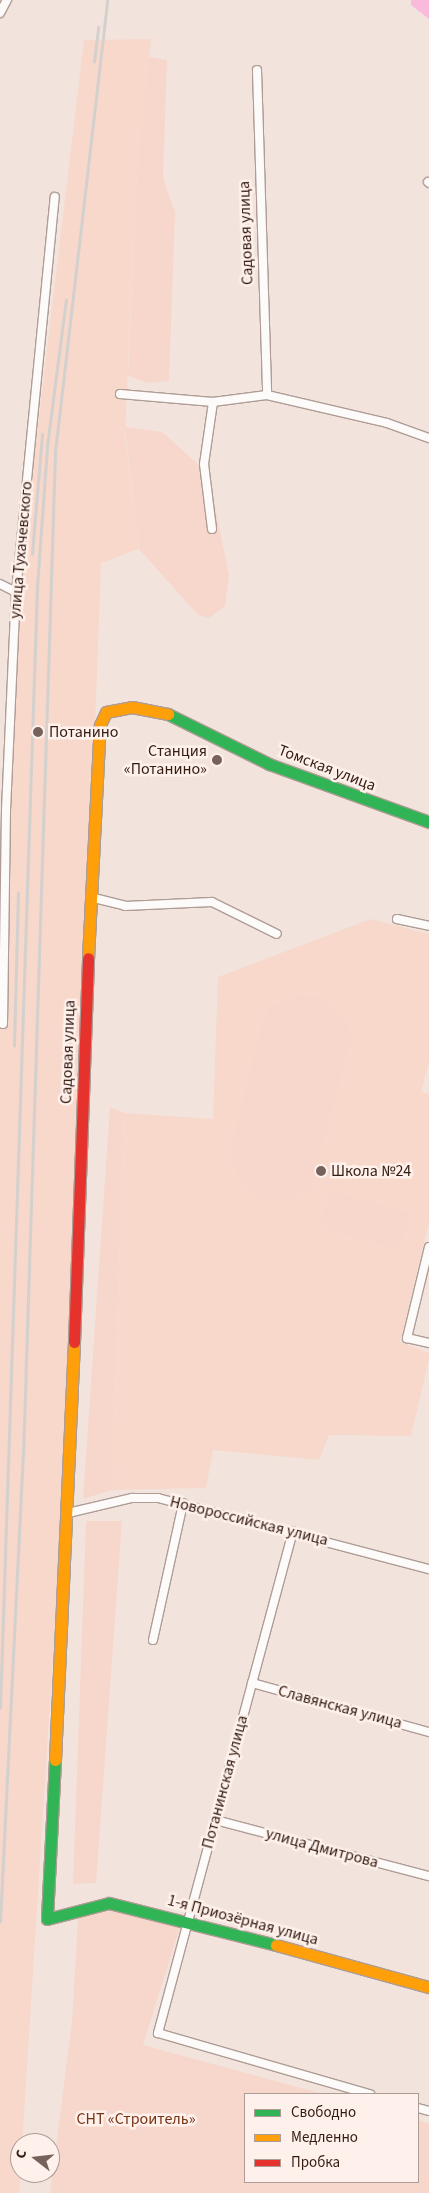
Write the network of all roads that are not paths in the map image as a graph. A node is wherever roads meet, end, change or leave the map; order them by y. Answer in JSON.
{"nodes":[{"id":1,"x":7,"y":0,"type":"edge"},
{"id":2,"x":0,"y":13,"type":"edge"},
{"id":3,"x":257,"y":70,"type":"dead end"},
{"id":4,"x":55,"y":197,"type":"dead end"},
{"id":5,"x":120,"y":394,"type":"dead end"},
{"id":6,"x":267,"y":395,"type":"junction"},
{"id":7,"x":213,"y":402,"type":"junction"},
{"id":8,"x":429,"y":438,"type":"edge"},
{"id":9,"x":212,"y":528,"type":"dead end"},
{"id":10,"x":0,"y":584,"type":"edge"},
{"id":11,"x":16,"y":592,"type":"junction"},
{"id":12,"x":217,"y":737,"type":"joint"},
{"id":13,"x":3,"y":809,"type":"edge"},
{"id":14,"x":429,"y":822,"type":"edge"},
{"id":15,"x":90,"y":897,"type":"junction"},
{"id":16,"x":397,"y":919,"type":"dead end"},
{"id":17,"x":429,"y":926,"type":"edge"},
{"id":18,"x":277,"y":934,"type":"dead end"},
{"id":19,"x":2,"y":1024,"type":"dead end"},
{"id":20,"x":429,"y":1248,"type":"edge"},
{"id":21,"x":429,"y":1343,"type":"edge"},
{"id":22,"x":183,"y":1503,"type":"junction"},
{"id":23,"x":68,"y":1513,"type":"junction"},
{"id":24,"x":293,"y":1531,"type":"junction"},
{"id":25,"x":429,"y":1569,"type":"edge"},
{"id":26,"x":153,"y":1640,"type":"dead end"},
{"id":27,"x":252,"y":1683,"type":"junction"},
{"id":28,"x":429,"y":1732,"type":"edge"},
{"id":29,"x":215,"y":1820,"type":"junction"},
{"id":30,"x":429,"y":1876,"type":"edge"},
{"id":31,"x":47,"y":1919,"type":"joint"},
{"id":32,"x":188,"y":1921,"type":"junction"},
{"id":33,"x":429,"y":1988,"type":"edge"},
{"id":34,"x":367,"y":2093,"type":"edge"}],
"edges":[{"from":1,"to":2,"type":"street"},
{"from":3,"to":6,"type":"street","name":"Садовая улица"},
{"from":4,"to":11,"type":"street","name":"улица Тухачевского"},
{"from":5,"to":7,"type":"street"},
{"from":6,"to":7,"type":"street"},
{"from":6,"to":8,"type":"street"},
{"from":7,"to":9,"type":"street"},
{"from":10,"to":11,"type":"street"},
{"from":11,"to":13,"type":"street","name":"улица Тухачевского"},
{"from":12,"to":14,"type":"street","name":"Томская улица"},
{"from":12,"to":15,"type":"street","name":"Садовая улица"},
{"from":13,"to":19,"type":"street","name":"улица Тухачевского"},
{"from":15,"to":18,"type":"street"},
{"from":15,"to":23,"type":"street","name":"Садовая улица"},
{"from":16,"to":17,"type":"street"},
{"from":20,"to":21,"type":"street"},
{"from":22,"to":23,"type":"street","name":"Новороссийская улица"},
{"from":22,"to":24,"type":"street","name":"Новороссийская улица"},
{"from":22,"to":26,"type":"street"},
{"from":23,"to":31,"type":"street","name":"Садовая улица"},
{"from":24,"to":25,"type":"street","name":"Новороссийская улица"},
{"from":24,"to":27,"type":"street","name":"Потанинская улица"},
{"from":27,"to":28,"type":"street","name":"Славянская улица"},
{"from":27,"to":29,"type":"street","name":"Потанинская улица"},
{"from":29,"to":30,"type":"street","name":"улица Дмитрова"},
{"from":29,"to":32,"type":"street","name":"Потанинская улица"},
{"from":31,"to":32,"type":"street","name":"1-я Приозёрная улица"},
{"from":32,"to":33,"type":"street","name":"1-я Приозёрная улица"},
{"from":32,"to":34,"type":"street","name":"Потанинская улица"}]}
